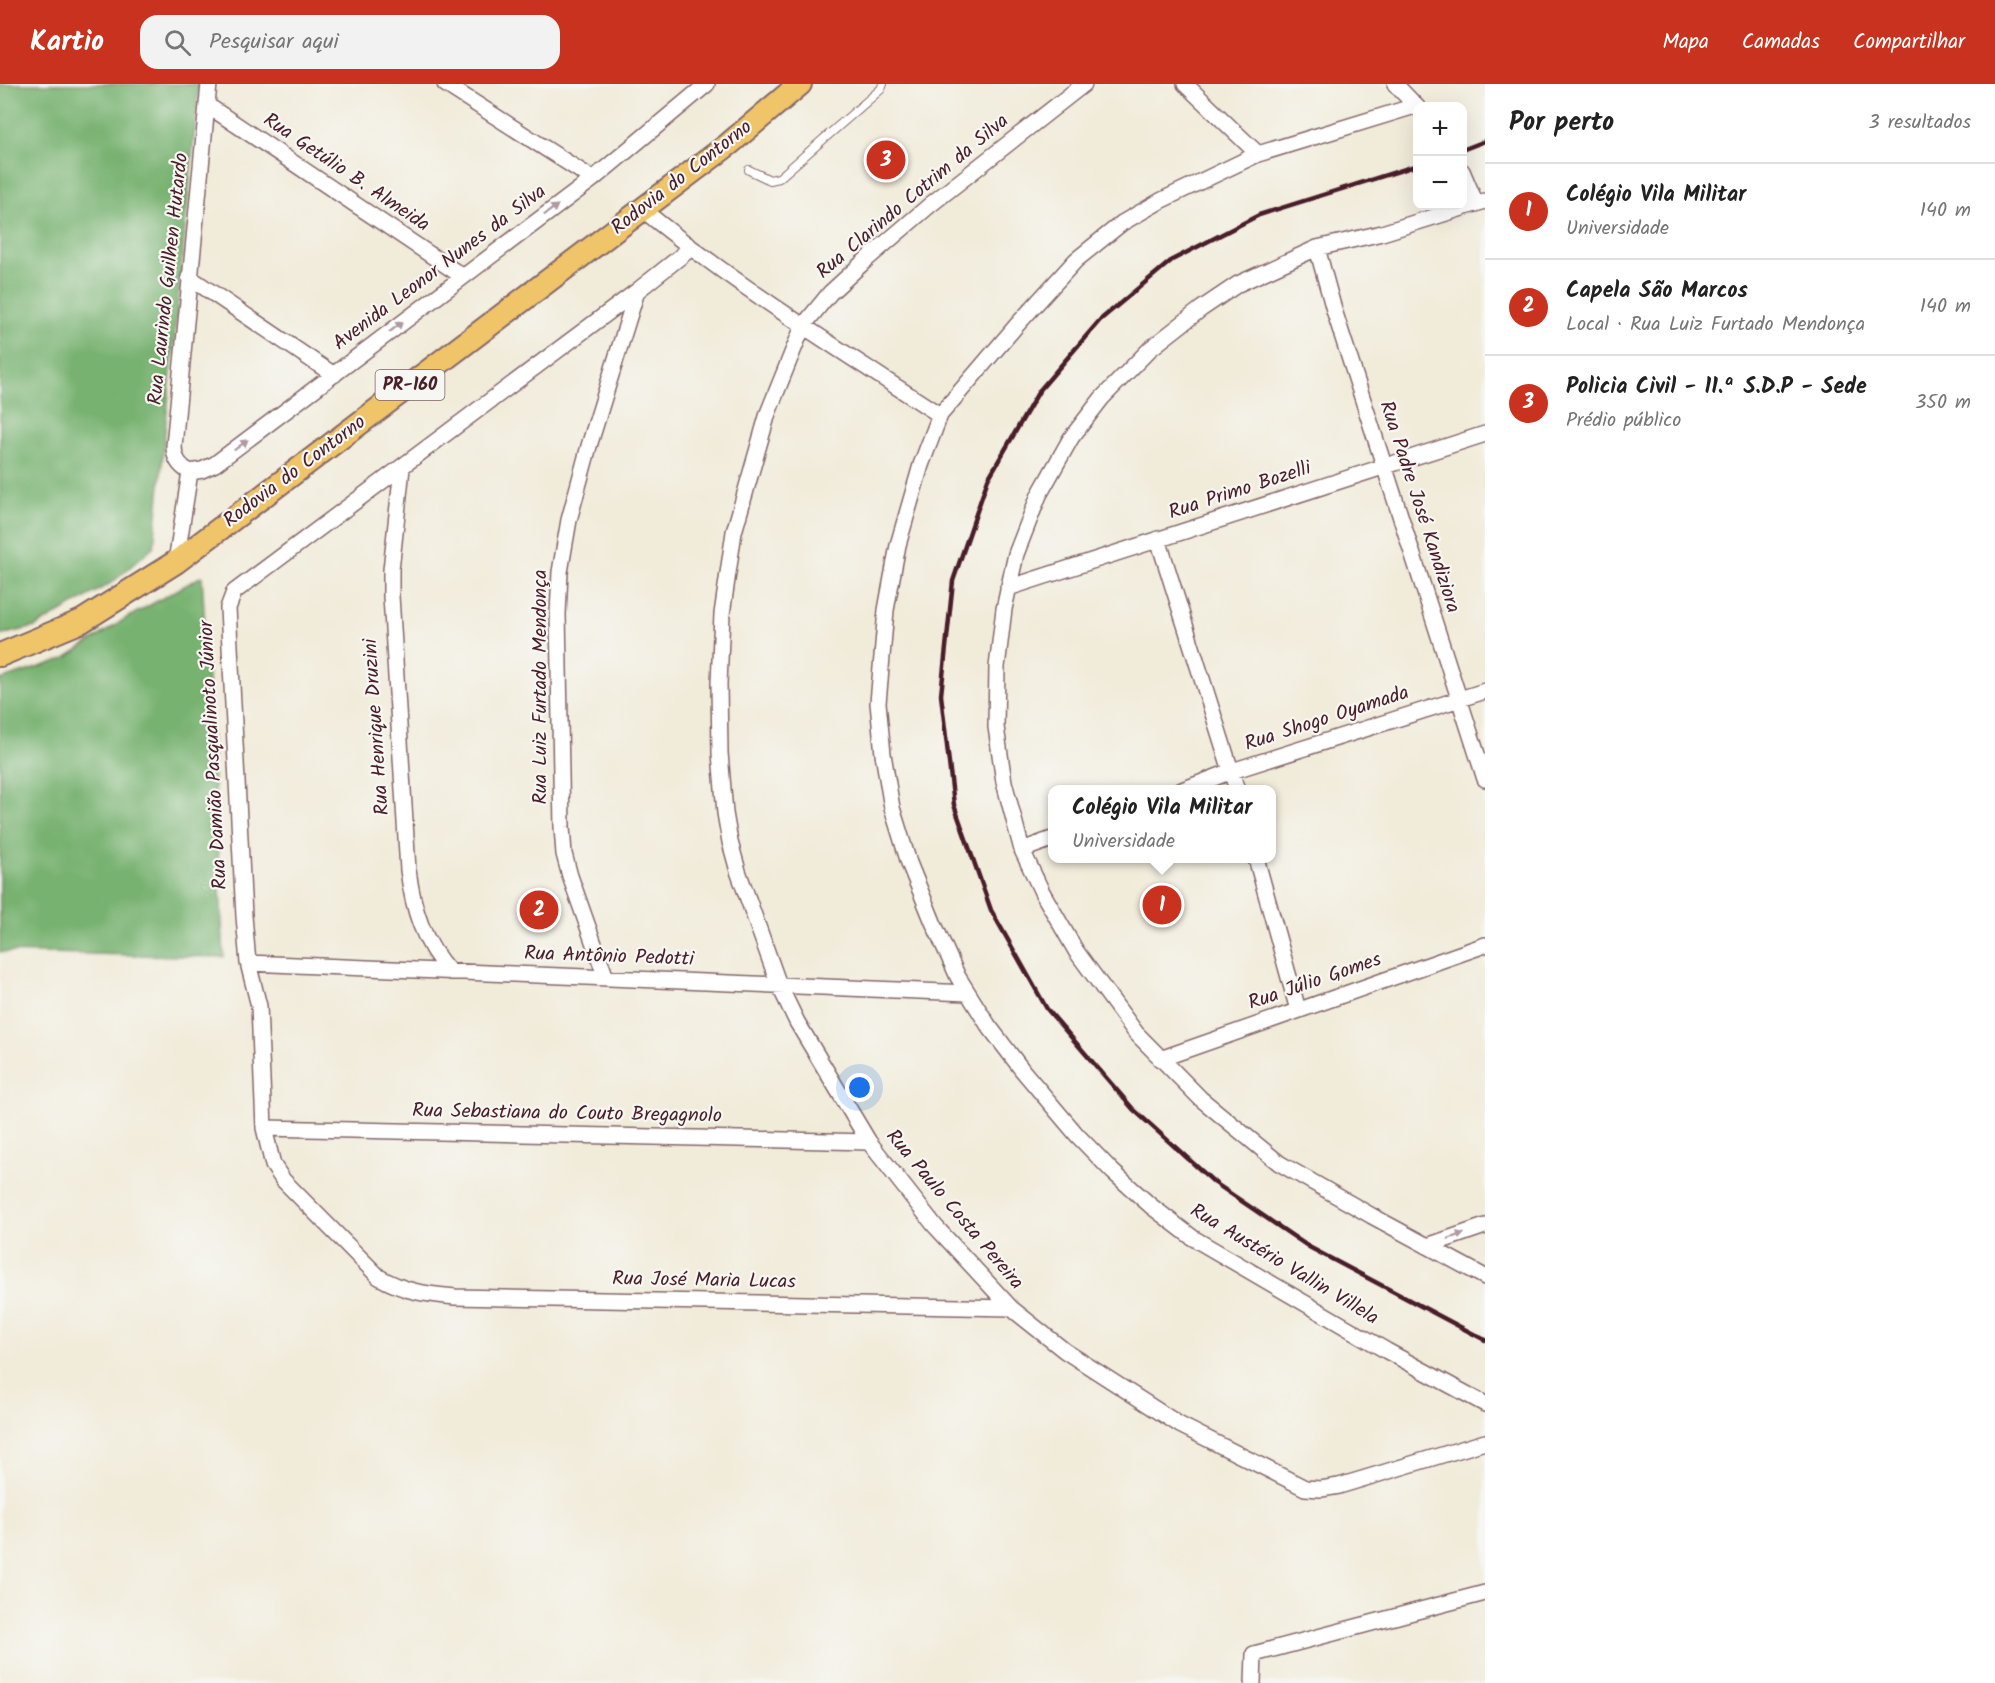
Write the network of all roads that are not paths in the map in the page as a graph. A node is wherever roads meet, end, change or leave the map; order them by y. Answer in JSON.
{"nodes":[{"id":1,"x":209,"y":84,"type":"edge"},
{"id":2,"x":445,"y":84,"type":"edge"},
{"id":3,"x":680,"y":84,"type":"edge"},
{"id":4,"x":707,"y":84,"type":"edge"},
{"id":5,"x":800,"y":84,"type":"edge"},
{"id":6,"x":883,"y":84,"type":"edge"},
{"id":7,"x":1084,"y":84,"type":"edge"},
{"id":8,"x":1185,"y":84,"type":"edge"},
{"id":9,"x":1395,"y":84,"type":"edge"},
{"id":10,"x":692,"y":95,"type":"junction"},
{"id":11,"x":1413,"y":104,"type":"edge"},
{"id":12,"x":207,"y":105,"type":"junction"},
{"id":13,"x":1413,"y":108,"type":"edge"},
{"id":14,"x":1258,"y":154,"type":"junction"},
{"id":15,"x":749,"y":170,"type":"dead end"},
{"id":16,"x":593,"y":178,"type":"junction"},
{"id":17,"x":1467,"y":180,"type":"edge"},
{"id":18,"x":1480,"y":203,"type":"edge"},
{"id":19,"x":642,"y":209,"type":"junction"},
{"id":20,"x":1317,"y":248,"type":"junction"},
{"id":21,"x":690,"y":249,"type":"junction"},
{"id":22,"x":462,"y":276,"type":"junction"},
{"id":23,"x":189,"y":277,"type":"junction"},
{"id":24,"x":637,"y":291,"type":"junction"},
{"id":25,"x":803,"y":326,"type":"junction"},
{"id":26,"x":334,"y":375,"type":"junction"},
{"id":27,"x":940,"y":415,"type":"junction"},
{"id":28,"x":1485,"y":434,"type":"edge"},
{"id":29,"x":1384,"y":467,"type":"junction"},
{"id":30,"x":402,"y":468,"type":"junction"},
{"id":31,"x":190,"y":472,"type":"junction"},
{"id":32,"x":1158,"y":539,"type":"junction"},
{"id":33,"x":176,"y":562,"type":"junction"},
{"id":34,"x":1008,"y":588,"type":"junction"},
{"id":35,"x":0,"y":655,"type":"edge"},
{"id":36,"x":1485,"y":691,"type":"edge"},
{"id":37,"x":1459,"y":699,"type":"junction"},
{"id":38,"x":1232,"y":771,"type":"junction"},
{"id":39,"x":1485,"y":779,"type":"edge"},
{"id":40,"x":1193,"y":785,"type":"edge"},
{"id":41,"x":1236,"y":785,"type":"edge"},
{"id":42,"x":1048,"y":841,"type":"edge"},
{"id":43,"x":1022,"y":850,"type":"junction"},
{"id":44,"x":1257,"y":863,"type":"edge"},
{"id":45,"x":1485,"y":945,"type":"edge"},
{"id":46,"x":248,"y":963,"type":"junction"},
{"id":47,"x":450,"y":972,"type":"junction"},
{"id":48,"x":606,"y":978,"type":"junction"},
{"id":49,"x":779,"y":985,"type":"junction"},
{"id":50,"x":968,"y":993,"type":"junction"},
{"id":51,"x":1298,"y":1010,"type":"junction"},
{"id":52,"x":1160,"y":1059,"type":"junction"},
{"id":53,"x":264,"y":1128,"type":"junction"},
{"id":54,"x":869,"y":1142,"type":"junction"},
{"id":55,"x":1485,"y":1226,"type":"edge"},
{"id":56,"x":1427,"y":1246,"type":"junction"},
{"id":57,"x":1485,"y":1277,"type":"edge"},
{"id":58,"x":397,"y":1288,"type":"joint"},
{"id":59,"x":1011,"y":1308,"type":"junction"},
{"id":60,"x":1485,"y":1404,"type":"edge"},
{"id":61,"x":1485,"y":1442,"type":"edge"},
{"id":62,"x":1485,"y":1593,"type":"edge"},
{"id":63,"x":1253,"y":1683,"type":"edge"}],
"edges":[{"from":1,"to":12,"type":"street","name":"Rua Laurindo Guilhen Hutardo"},
{"from":2,"to":16,"type":"street"},
{"from":3,"to":10,"type":"street"},
{"from":4,"to":10,"type":"street","name":"Avenida Leonor Nunes da Silva"},
{"from":5,"to":19,"type":"main road","name":"Rodovia do Contorno","number":"PR-160"},
{"from":6,"to":15,"type":"lane"},
{"from":7,"to":25,"type":"street","name":"Rua Clarindo Cotrim da Silva"},
{"from":8,"to":14,"type":"street"},
{"from":9,"to":11,"type":"street"},
{"from":10,"to":16,"type":"street","name":"Avenida Leonor Nunes da Silva"},
{"from":12,"to":22,"type":"street","name":"Rua Getúlio B. Almeida"},
{"from":12,"to":23,"type":"street","name":"Rua Laurindo Guilhen Hutardo"},
{"from":13,"to":14,"type":"street","name":"Rua Austério Vallin Villela"},
{"from":14,"to":27,"type":"street","name":"Rua Austério Vallin Villela"},
{"from":22,"to":16,"type":"street","name":"Avenida Leonor Nunes da Silva","one_way":true},
{"from":17,"to":18,"type":"street"},
{"from":18,"to":20,"type":"street"},
{"from":19,"to":21,"type":"street"},
{"from":19,"to":33,"type":"main road","name":"Rodovia do Contorno","number":"PR-160"},
{"from":20,"to":29,"type":"street","name":"Rua Padre José Kandiziora"},
{"from":20,"to":34,"type":"street"},
{"from":21,"to":24,"type":"street","name":"Rua Damião Pasqualinoto Júnior"},
{"from":21,"to":25,"type":"street"},
{"from":26,"to":22,"type":"street","name":"Avenida Leonor Nunes da Silva","one_way":true},
{"from":23,"to":26,"type":"street"},
{"from":23,"to":31,"type":"street","name":"Rua Laurindo Guilhen Hutardo"},
{"from":24,"to":30,"type":"street","name":"Rua Damião Pasqualinoto Júnior"},
{"from":24,"to":48,"type":"street","name":"Rua Luiz Furtado Mendonça"},
{"from":25,"to":27,"type":"street"},
{"from":25,"to":49,"type":"street","name":"Rua Paulo Costa Pereira"},
{"from":31,"to":26,"type":"street","name":"Avenida Leonor Nunes da Silva","one_way":true},
{"from":27,"to":50,"type":"street","name":"Rua Austério Vallin Villela"},
{"from":28,"to":29,"type":"street","name":"Rua Primo Bozelli"},
{"from":29,"to":32,"type":"street","name":"Rua Primo Bozelli"},
{"from":29,"to":37,"type":"street","name":"Rua Padre José Kandiziora"},
{"from":30,"to":46,"type":"street","name":"Rua Damião Pasqualinoto Júnior"},
{"from":30,"to":47,"type":"street","name":"Rua Henrique Druzini"},
{"from":31,"to":33,"type":"street"},
{"from":32,"to":34,"type":"street","name":"Rua Primo Bozelli"},
{"from":32,"to":38,"type":"street"},
{"from":33,"to":35,"type":"main road","name":"Rodovia do Contorno","number":"PR-160"},
{"from":34,"to":43,"type":"street"},
{"from":36,"to":37,"type":"street","name":"Rua Shogo Oyamada"},
{"from":37,"to":38,"type":"street","name":"Rua Shogo Oyamada"},
{"from":37,"to":39,"type":"street","name":"Rua Padre José Kandiziora"},
{"from":38,"to":40,"type":"street","name":"Rua Shogo Oyamada"},
{"from":38,"to":41,"type":"street"},
{"from":42,"to":43,"type":"street"},
{"from":43,"to":52,"type":"street"},
{"from":44,"to":51,"type":"street"},
{"from":45,"to":51,"type":"street","name":"Rua Júlio Gomes"},
{"from":46,"to":47,"type":"street","name":"Rua Antônio Pedotti"},
{"from":46,"to":53,"type":"street","name":"Rua Damião Pasqualinoto Júnior"},
{"from":47,"to":48,"type":"street","name":"Rua Antônio Pedotti"},
{"from":48,"to":49,"type":"street","name":"Rua Antônio Pedotti"},
{"from":49,"to":50,"type":"street","name":"Rua Antônio Pedotti"},
{"from":49,"to":54,"type":"street","name":"Rua Paulo Costa Pereira"},
{"from":50,"to":60,"type":"street","name":"Rua Austério Vallin Villela"},
{"from":51,"to":52,"type":"street","name":"Rua Júlio Gomes"},
{"from":52,"to":56,"type":"street"},
{"from":53,"to":54,"type":"street","name":"Rua Sebastiana do Couto Bregagnolo"},
{"from":53,"to":58,"type":"street","name":"Rua Damião Pasqualinoto Júnior"},
{"from":54,"to":59,"type":"street","name":"Rua Paulo Costa Pereira"},
{"from":56,"to":55,"type":"street","one_way":true},
{"from":56,"to":57,"type":"street"},
{"from":58,"to":59,"type":"street","name":"Rua José Maria Lucas"},
{"from":59,"to":61,"type":"street","name":"Rua Paulo Costa Pereira"},
{"from":62,"to":63,"type":"street"}]}
